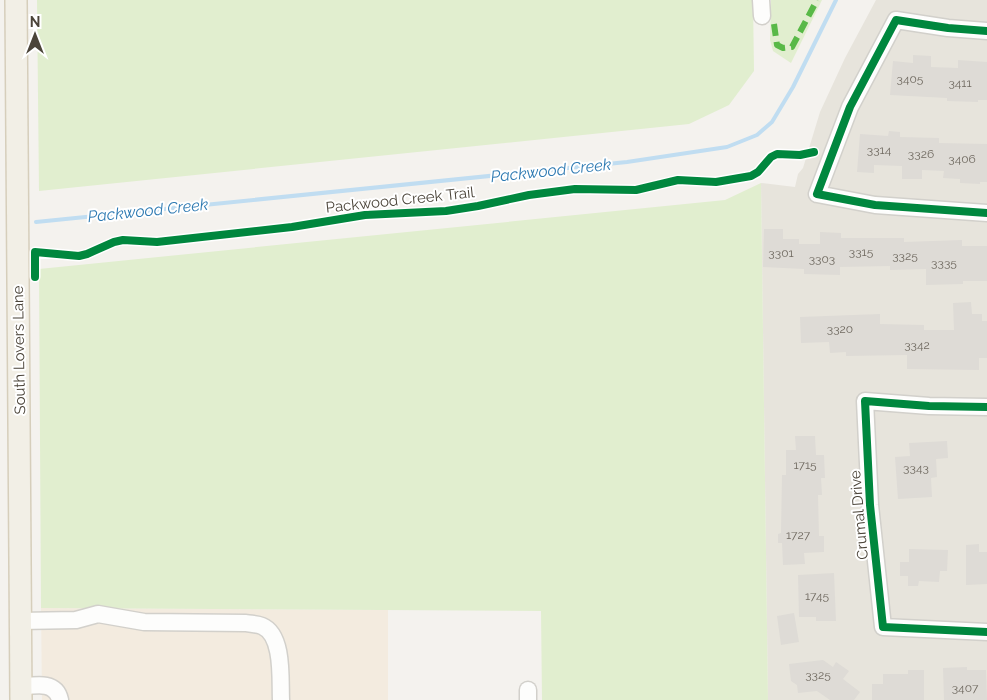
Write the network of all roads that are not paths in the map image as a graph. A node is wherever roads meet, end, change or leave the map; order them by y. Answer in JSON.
{"nodes":[{"id":1,"x":16,"y":0,"type":"edge"},
{"id":2,"x":987,"y":31,"type":"edge"},
{"id":3,"x":987,"y":213,"type":"edge"},
{"id":4,"x":987,"y":407,"type":"edge"},
{"id":5,"x":20,"y":621,"type":"junction"},
{"id":6,"x":987,"y":632,"type":"edge"},
{"id":7,"x":21,"y":693,"type":"edge"},
{"id":8,"x":60,"y":700,"type":"edge"},
{"id":9,"x":281,"y":700,"type":"edge"}],
"edges":[{"from":1,"to":5,"type":"main road","name":"South Lovers Lane"},
{"from":2,"to":3,"type":"street"},
{"from":4,"to":6,"type":"street","name":"Crumal Drive"},
{"from":5,"to":7,"type":"main road","name":"South Lovers Lane"},
{"from":5,"to":9,"type":"street"},
{"from":7,"to":8,"type":"street"}]}
